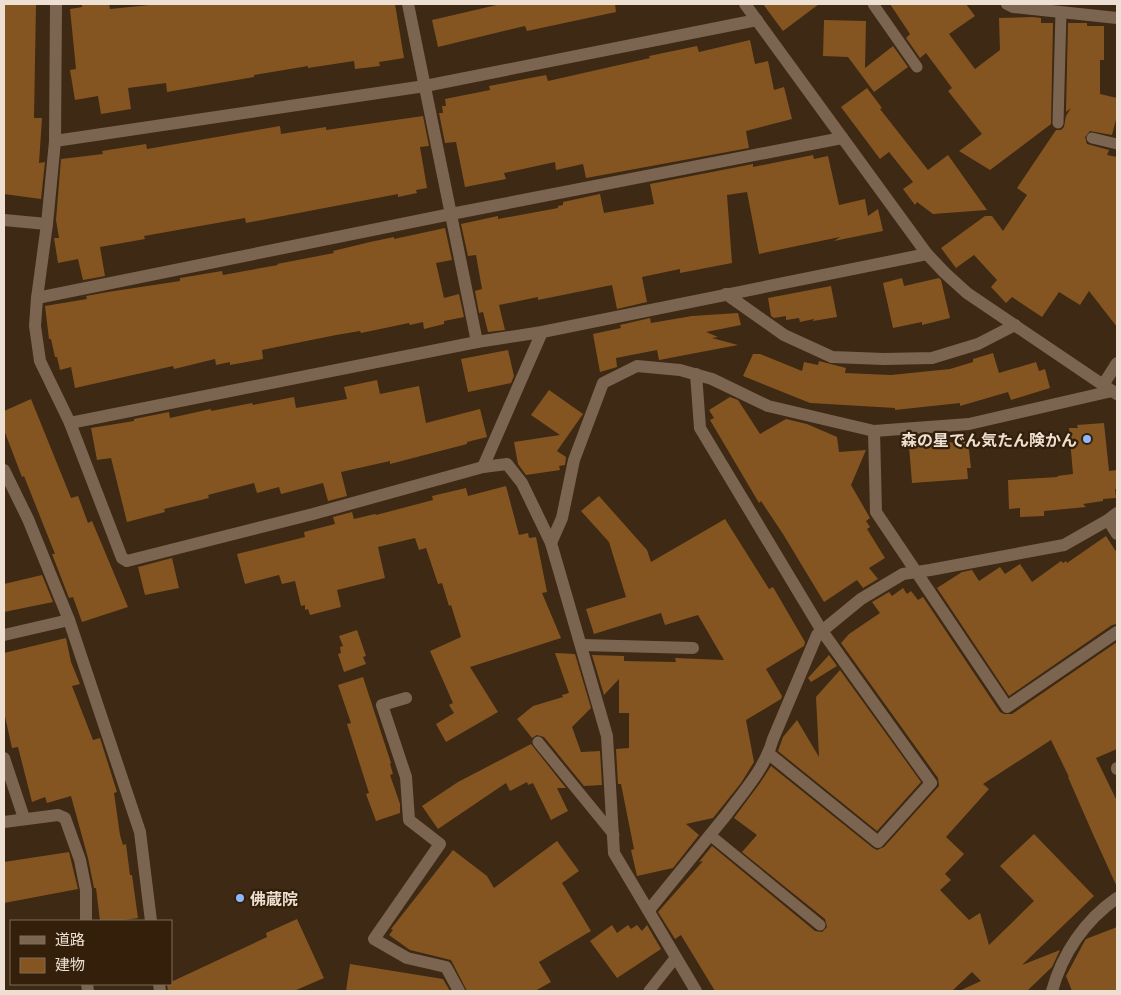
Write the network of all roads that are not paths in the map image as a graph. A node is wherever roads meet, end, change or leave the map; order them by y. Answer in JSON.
{"nodes":[{"id":1,"x":56,"y":4,"type":"edge"},
{"id":2,"x":408,"y":4,"type":"edge"},
{"id":3,"x":745,"y":4,"type":"edge"},
{"id":4,"x":874,"y":4,"type":"edge"},
{"id":5,"x":1011,"y":5,"type":"edge"},
{"id":6,"x":1060,"y":12,"type":"junction"},
{"id":7,"x":1117,"y":18,"type":"edge"},
{"id":8,"x":757,"y":20,"type":"junction"},
{"id":9,"x":917,"y":67,"type":"dead end"},
{"id":10,"x":425,"y":86,"type":"junction"},
{"id":11,"x":1058,"y":123,"type":"dead end"},
{"id":12,"x":842,"y":138,"type":"junction"},
{"id":13,"x":1092,"y":138,"type":"dead end"},
{"id":14,"x":54,"y":141,"type":"junction"},
{"id":15,"x":1117,"y":144,"type":"edge"},
{"id":16,"x":451,"y":214,"type":"junction"},
{"id":17,"x":4,"y":220,"type":"edge"},
{"id":18,"x":47,"y":224,"type":"junction"},
{"id":19,"x":927,"y":254,"type":"junction"},
{"id":20,"x":726,"y":294,"type":"junction"},
{"id":21,"x":37,"y":298,"type":"junction"},
{"id":22,"x":1015,"y":325,"type":"junction"},
{"id":23,"x":542,"y":332,"type":"junction"},
{"id":24,"x":477,"y":342,"type":"junction"},
{"id":25,"x":1117,"y":362,"type":"edge"},
{"id":26,"x":696,"y":374,"type":"junction"},
{"id":27,"x":1111,"y":390,"type":"edge"},
{"id":28,"x":70,"y":423,"type":"junction"},
{"id":29,"x":874,"y":432,"type":"junction"},
{"id":30,"x":483,"y":467,"type":"junction"},
{"id":31,"x":4,"y":470,"type":"edge"},
{"id":32,"x":1112,"y":516,"type":"edge"},
{"id":33,"x":1117,"y":534,"type":"edge"},
{"id":34,"x":551,"y":543,"type":"junction"},
{"id":35,"x":917,"y":572,"type":"junction"},
{"id":36,"x":68,"y":620,"type":"junction"},
{"id":37,"x":822,"y":631,"type":"junction"},
{"id":38,"x":1117,"y":632,"type":"edge"},
{"id":39,"x":4,"y":635,"type":"edge"},
{"id":40,"x":582,"y":645,"type":"junction"},
{"id":41,"x":692,"y":648,"type":"dead end"},
{"id":42,"x":406,"y":698,"type":"dead end"},
{"id":43,"x":538,"y":742,"type":"dead end"},
{"id":44,"x":769,"y":754,"type":"junction"},
{"id":45,"x":4,"y":758,"type":"edge"},
{"id":46,"x":24,"y":818,"type":"junction"},
{"id":47,"x":4,"y":822,"type":"edge"},
{"id":48,"x":614,"y":835,"type":"junction"},
{"id":49,"x":710,"y":835,"type":"junction"},
{"id":50,"x":1117,"y":898,"type":"edge"},
{"id":51,"x":649,"y":910,"type":"junction"},
{"id":52,"x":86,"y":920,"type":"edge"},
{"id":53,"x":151,"y":920,"type":"edge"},
{"id":54,"x":820,"y":925,"type":"dead end"},
{"id":55,"x":676,"y":957,"type":"junction"},
{"id":56,"x":459,"y":991,"type":"edge"},
{"id":57,"x":649,"y":991,"type":"edge"},
{"id":58,"x":696,"y":991,"type":"edge"},
{"id":59,"x":1052,"y":991,"type":"edge"}],
"edges":[{"from":1,"to":14,"type":"street"},
{"from":2,"to":10,"type":"street"},
{"from":3,"to":8,"type":"street"},
{"from":4,"to":9,"type":"lane"},
{"from":5,"to":6,"type":"street"},
{"from":6,"to":7,"type":"street"},
{"from":6,"to":11,"type":"lane"},
{"from":8,"to":10,"type":"street"},
{"from":8,"to":12,"type":"street"},
{"from":10,"to":14,"type":"street"},
{"from":10,"to":16,"type":"street"},
{"from":12,"to":16,"type":"street"},
{"from":12,"to":19,"type":"street"},
{"from":13,"to":15,"type":"lane"},
{"from":14,"to":18,"type":"street"},
{"from":16,"to":21,"type":"street"},
{"from":16,"to":24,"type":"street"},
{"from":17,"to":18,"type":"street"},
{"from":18,"to":21,"type":"street"},
{"from":19,"to":20,"type":"street"},
{"from":19,"to":22,"type":"street"},
{"from":20,"to":22,"type":"street"},
{"from":20,"to":23,"type":"street"},
{"from":21,"to":28,"type":"street"},
{"from":22,"to":27,"type":"street"},
{"from":23,"to":24,"type":"street"},
{"from":23,"to":30,"type":"street"},
{"from":24,"to":28,"type":"street"},
{"from":25,"to":27,"type":"street"},
{"from":26,"to":29,"type":"street"},
{"from":26,"to":34,"type":"street"},
{"from":26,"to":37,"type":"street"},
{"from":27,"to":29,"type":"street"},
{"from":28,"to":30,"type":"street"},
{"from":29,"to":35,"type":"street"},
{"from":30,"to":34,"type":"street"},
{"from":31,"to":36,"type":"street"},
{"from":32,"to":33,"type":"street"},
{"from":32,"to":35,"type":"street"},
{"from":34,"to":40,"type":"street"},
{"from":35,"to":37,"type":"street"},
{"from":35,"to":38,"type":"street"},
{"from":36,"to":39,"type":"street"},
{"from":36,"to":53,"type":"street"},
{"from":37,"to":44,"type":"street"},
{"from":37,"to":44,"type":"street"},
{"from":40,"to":41,"type":"street"},
{"from":40,"to":48,"type":"street"},
{"from":42,"to":56,"type":"street"},
{"from":43,"to":48,"type":"lane"},
{"from":44,"to":49,"type":"street"},
{"from":45,"to":46,"type":"street"},
{"from":46,"to":47,"type":"street"},
{"from":46,"to":52,"type":"street"},
{"from":48,"to":51,"type":"street"},
{"from":49,"to":51,"type":"street"},
{"from":49,"to":54,"type":"lane"},
{"from":50,"to":59,"type":"street"},
{"from":51,"to":55,"type":"street"},
{"from":55,"to":57,"type":"lane"},
{"from":55,"to":58,"type":"street"}]}
